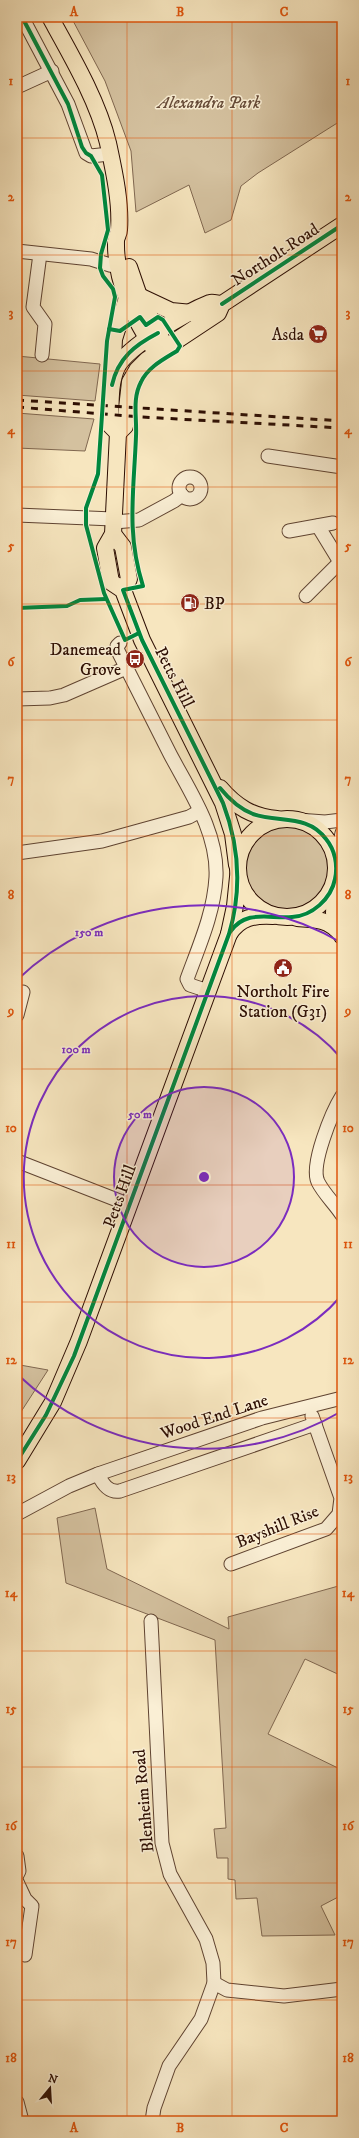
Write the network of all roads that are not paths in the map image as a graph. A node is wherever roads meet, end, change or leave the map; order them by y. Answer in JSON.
{"nodes":[{"id":1,"x":22,"y":17,"type":"edge"},
{"id":2,"x":50,"y":17,"type":"edge"},
{"id":3,"x":52,"y":71,"type":"junction"},
{"id":4,"x":17,"y":87,"type":"edge"},
{"id":5,"x":109,"y":154,"type":"junction"},
{"id":6,"x":342,"y":225,"type":"edge"},
{"id":7,"x":119,"y":232,"type":"junction"},
{"id":8,"x":117,"y":250,"type":"junction"},
{"id":9,"x":17,"y":251,"type":"edge"},
{"id":10,"x":40,"y":254,"type":"junction"},
{"id":11,"x":91,"y":259,"type":"junction"},
{"id":12,"x":124,"y":267,"type":"junction"},
{"id":13,"x":133,"y":297,"type":"junction"},
{"id":14,"x":222,"y":304,"type":"junction"},
{"id":15,"x":192,"y":313,"type":"junction"},
{"id":16,"x":153,"y":336,"type":"junction"},
{"id":17,"x":162,"y":350,"type":"junction"},
{"id":18,"x":42,"y":355,"type":"dead end"},
{"id":19,"x":112,"y":385,"type":"junction"},
{"id":20,"x":118,"y":433,"type":"junction"},
{"id":21,"x":268,"y":456,"type":"dead end"},
{"id":22,"x":342,"y":467,"type":"edge"},
{"id":23,"x":182,"y":495,"type":"dead end"},
{"id":24,"x":17,"y":515,"type":"edge"},
{"id":25,"x":333,"y":523,"type":"dead end"},
{"id":26,"x":113,"y":525,"type":"junction"},
{"id":27,"x":318,"y":526,"type":"junction"},
{"id":28,"x":289,"y":531,"type":"dead end"},
{"id":29,"x":341,"y":561,"type":"edge"},
{"id":30,"x":306,"y":596,"type":"dead end"},
{"id":31,"x":120,"y":643,"type":"dead end"},
{"id":32,"x":126,"y":668,"type":"junction"},
{"id":33,"x":17,"y":699,"type":"edge"},
{"id":34,"x":210,"y":774,"type":"junction"},
{"id":35,"x":200,"y":811,"type":"junction"},
{"id":36,"x":281,"y":819,"type":"junction"},
{"id":37,"x":298,"y":820,"type":"junction"},
{"id":38,"x":342,"y":820,"type":"edge"},
{"id":39,"x":342,"y":833,"type":"edge"},
{"id":40,"x":17,"y":853,"type":"edge"},
{"id":41,"x":336,"y":867,"type":"junction"},
{"id":42,"x":238,"y":871,"type":"junction"},
{"id":43,"x":275,"y":916,"type":"junction"},
{"id":44,"x":292,"y":917,"type":"junction"},
{"id":45,"x":229,"y":934,"type":"junction"},
{"id":46,"x":342,"y":936,"type":"edge"},
{"id":47,"x":208,"y":991,"type":"junction"},
{"id":48,"x":23,"y":992,"type":"dead end"},
{"id":49,"x":17,"y":1015,"type":"edge"},
{"id":50,"x":342,"y":1096,"type":"edge"},
{"id":51,"x":17,"y":1161,"type":"edge"},
{"id":52,"x":130,"y":1205,"type":"junction"},
{"id":53,"x":342,"y":1214,"type":"edge"},
{"id":54,"x":342,"y":1398,"type":"edge"},
{"id":55,"x":309,"y":1407,"type":"junction"},
{"id":56,"x":315,"y":1424,"type":"junction"},
{"id":57,"x":17,"y":1461,"type":"edge"},
{"id":58,"x":98,"y":1474,"type":"junction"},
{"id":59,"x":17,"y":1514,"type":"edge"},
{"id":60,"x":231,"y":1564,"type":"dead end"},
{"id":61,"x":151,"y":1621,"type":"dead end"},
{"id":62,"x":17,"y":1856,"type":"edge"},
{"id":63,"x":17,"y":1875,"type":"edge"},
{"id":64,"x":17,"y":1882,"type":"edge"},
{"id":65,"x":25,"y":1954,"type":"dead end"},
{"id":66,"x":214,"y":1983,"type":"junction"},
{"id":67,"x":342,"y":1989,"type":"edge"},
{"id":68,"x":17,"y":2102,"type":"edge"},
{"id":69,"x":22,"y":2121,"type":"edge"},
{"id":70,"x":152,"y":2121,"type":"edge"}],
"edges":[{"from":1,"to":3,"type":"street"},
{"from":2,"to":5,"type":"main road"},
{"from":3,"to":4,"type":"street"},
{"from":3,"to":5,"type":"street"},
{"from":5,"to":7,"type":"main road"},
{"from":6,"to":14,"type":"main road","name":"Northolt Road"},
{"from":7,"to":8,"type":"main road"},
{"from":7,"to":12,"type":"main road"},
{"from":8,"to":11,"type":"street"},
{"from":8,"to":12,"type":"main road"},
{"from":9,"to":10,"type":"street"},
{"from":10,"to":11,"type":"street"},
{"from":10,"to":18,"type":"street"},
{"from":11,"to":12,"type":"street"},
{"from":12,"to":13,"type":"main road"},
{"from":13,"to":15,"type":"main road"},
{"from":13,"to":16,"type":"main road"},
{"from":13,"to":19,"type":"main road"},
{"from":14,"to":15,"type":"main road","name":"Northolt Road"},
{"from":14,"to":17,"type":"main road","name":"Northolt Road"},
{"from":15,"to":16,"type":"main road","name":"Northolt Road"},
{"from":16,"to":17,"type":"main road"},
{"from":16,"to":19,"type":"main road","name":"Northolt Road"},
{"from":17,"to":20,"type":"main road","name":"Northolt Road"},
{"from":19,"to":20,"type":"main road","name":"Northolt Road"},
{"from":20,"to":26,"type":"main road","name":"Petts Hill"},
{"from":21,"to":22,"type":"street"},
{"from":23,"to":26,"type":"street"},
{"from":24,"to":26,"type":"street"},
{"from":25,"to":27,"type":"street"},
{"from":26,"to":34,"type":"main road","name":"Petts Hill"},
{"from":27,"to":28,"type":"street"},
{"from":27,"to":29,"type":"street"},
{"from":29,"to":30,"type":"street"},
{"from":31,"to":32,"type":"street"},
{"from":32,"to":33,"type":"street"},
{"from":32,"to":35,"type":"street"},
{"from":34,"to":36,"type":"main road","name":"Petts Hill"},
{"from":34,"to":42,"type":"main road","name":"Petts Hill"},
{"from":35,"to":40,"type":"street"},
{"from":35,"to":47,"type":"street"},
{"from":36,"to":37,"type":"main road"},
{"from":36,"to":42,"type":"main road"},
{"from":37,"to":38,"type":"street"},
{"from":37,"to":41,"type":"main road"},
{"from":39,"to":41,"type":"street"},
{"from":41,"to":44,"type":"main road"},
{"from":41,"to":46,"type":"main road"},
{"from":42,"to":43,"type":"main road"},
{"from":42,"to":45,"type":"main road","name":"Petts Hill"},
{"from":43,"to":44,"type":"main road"},
{"from":43,"to":45,"type":"main road","name":"Petts Hill"},
{"from":44,"to":46,"type":"main road"},
{"from":45,"to":47,"type":"main road","name":"Petts Hill"},
{"from":47,"to":52,"type":"main road","name":"Petts Hill"},
{"from":48,"to":49,"type":"street"},
{"from":50,"to":53,"type":"street"},
{"from":51,"to":52,"type":"street"},
{"from":52,"to":57,"type":"main road","name":"Petts Hill"},
{"from":54,"to":55,"type":"street","name":"Wood End Lane"},
{"from":55,"to":56,"type":"street","name":"Bayshill Rise"},
{"from":55,"to":58,"type":"street","name":"Wood End Lane"},
{"from":56,"to":58,"type":"street"},
{"from":56,"to":60,"type":"street","name":"Bayshill Rise"},
{"from":58,"to":59,"type":"street","name":"Wood End Lane"},
{"from":61,"to":66,"type":"street","name":"Blenheim Road"},
{"from":62,"to":63,"type":"street"},
{"from":64,"to":65,"type":"street"},
{"from":66,"to":67,"type":"street"},
{"from":66,"to":70,"type":"street","name":"Blenheim Road"},
{"from":68,"to":69,"type":"street"}]}
